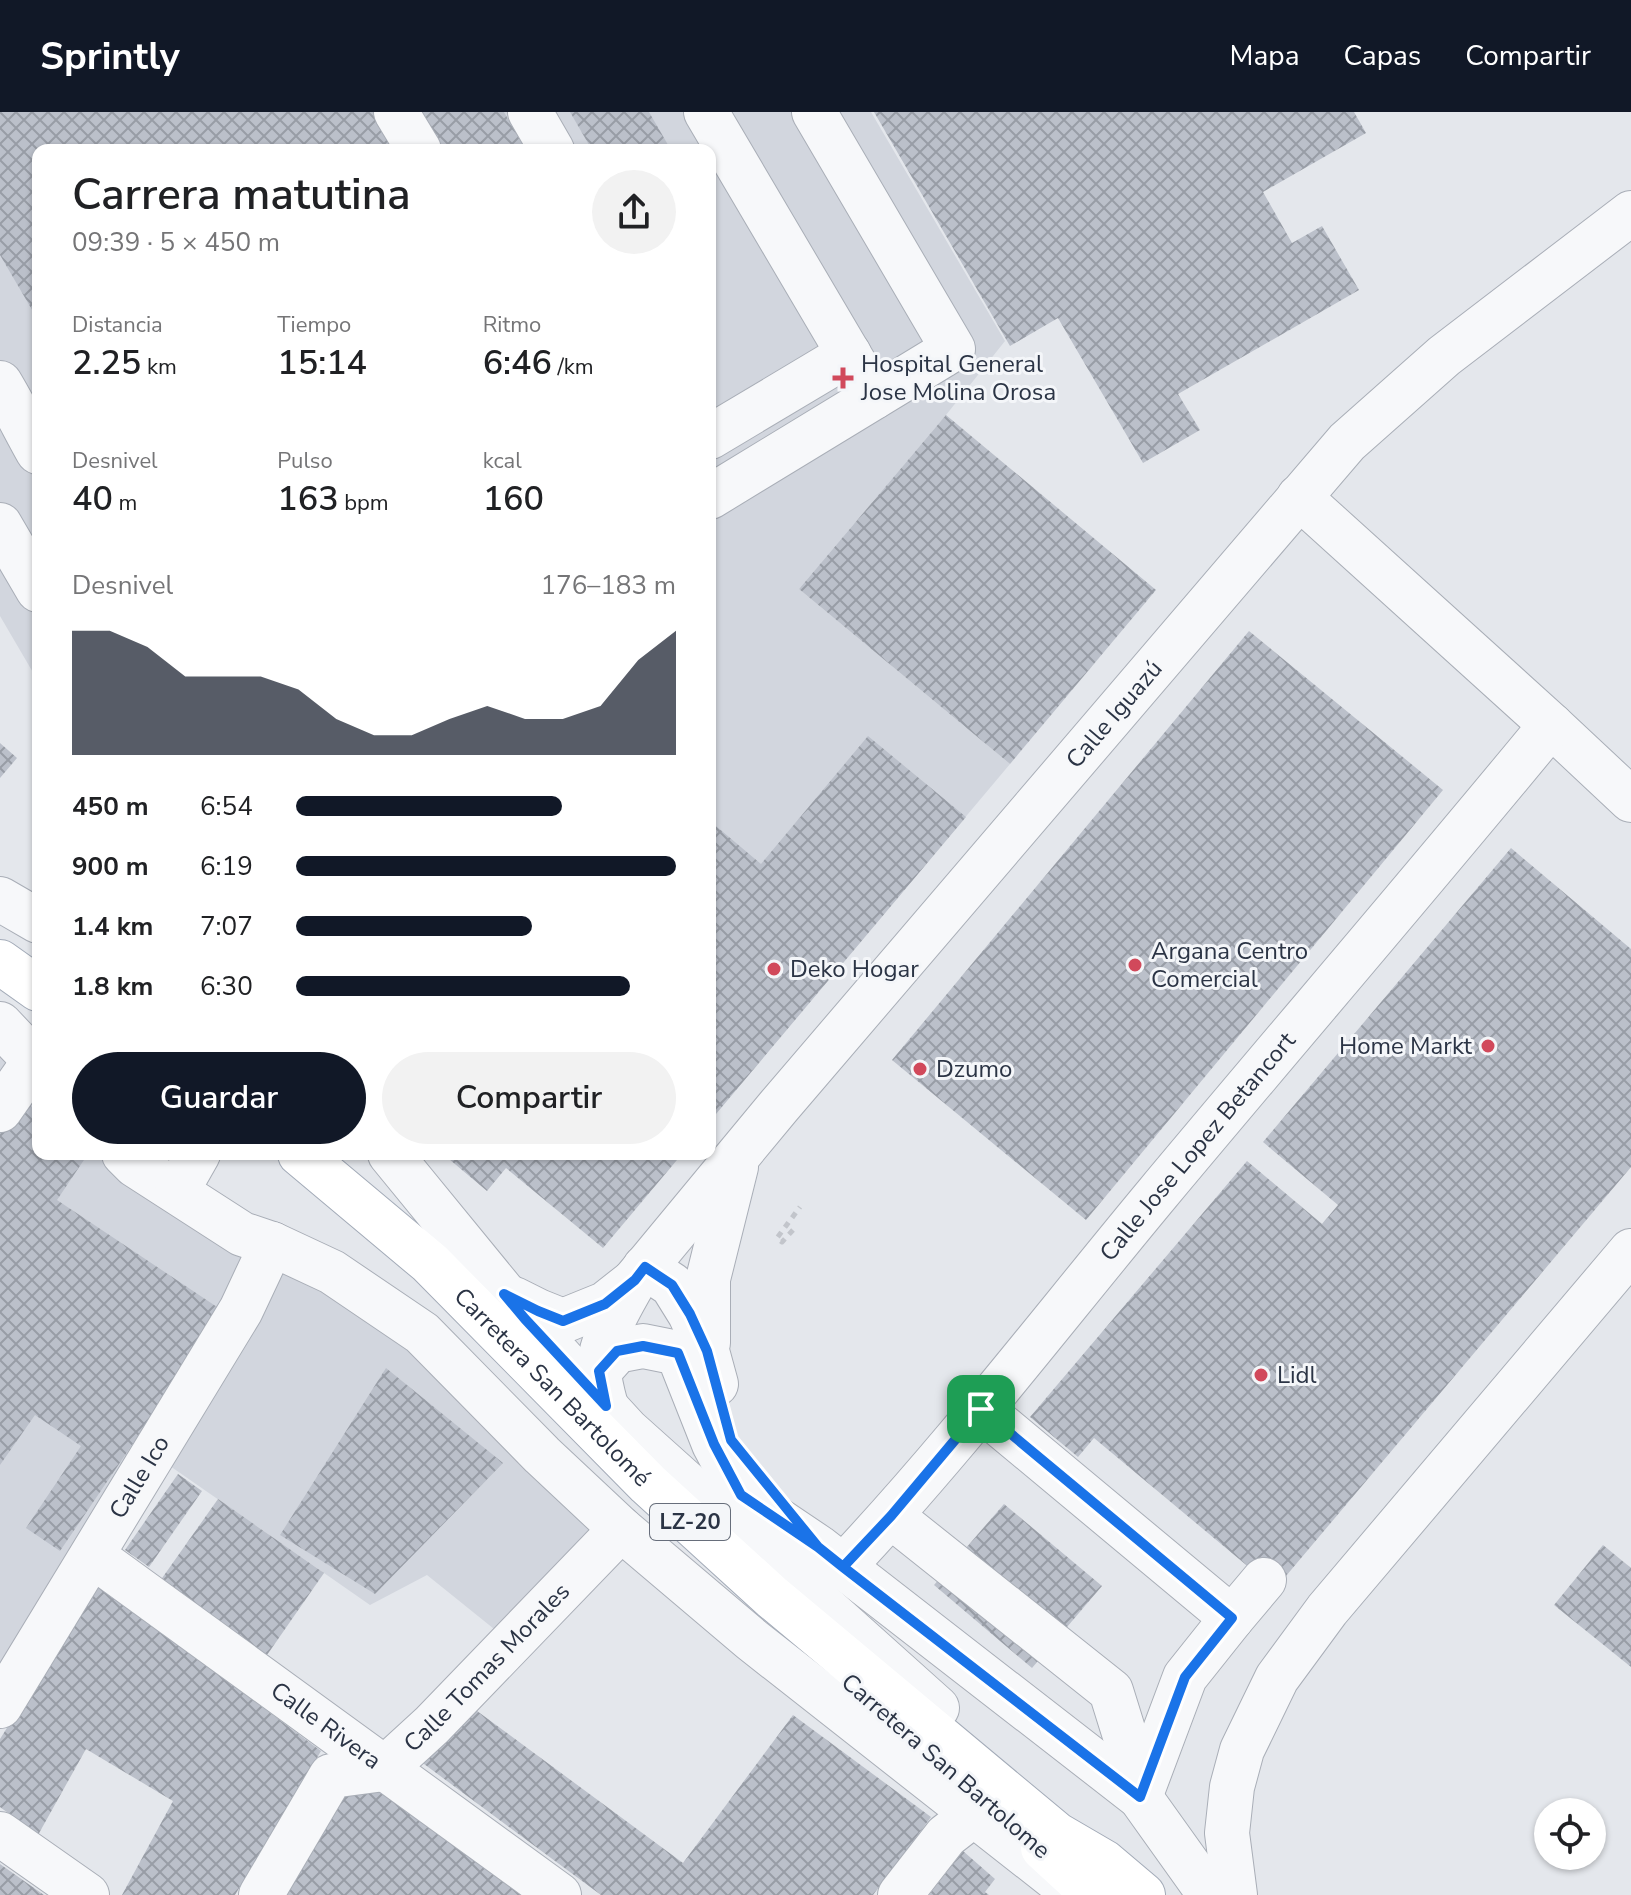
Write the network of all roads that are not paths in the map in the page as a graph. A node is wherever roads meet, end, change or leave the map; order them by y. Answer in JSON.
{"nodes":[{"id":1,"x":396,"y":112,"type":"edge"},
{"id":2,"x":530,"y":112,"type":"edge"},
{"id":3,"x":706,"y":112,"type":"edge"},
{"id":4,"x":814,"y":112,"type":"edge"},
{"id":5,"x":415,"y":144,"type":"edge"},
{"id":6,"x":549,"y":144,"type":"edge"},
{"id":7,"x":1631,"y":213,"type":"edge"},
{"id":8,"x":849,"y":354,"type":"junction"},
{"id":9,"x":874,"y":397,"type":"junction"},
{"id":10,"x":5,"y":401,"type":"edge"},
{"id":11,"x":716,"y":426,"type":"edge"},
{"id":12,"x":32,"y":442,"type":"edge"},
{"id":13,"x":716,"y":493,"type":"edge"},
{"id":14,"x":1299,"y":497,"type":"junction"},
{"id":15,"x":0,"y":525,"type":"edge"},
{"id":16,"x":32,"y":580,"type":"edge"},
{"id":17,"x":1551,"y":725,"type":"junction"},
{"id":18,"x":1631,"y":800,"type":"edge"},
{"id":19,"x":0,"y":899,"type":"edge"},
{"id":20,"x":32,"y":917,"type":"edge"},
{"id":21,"x":0,"y":941,"type":"edge"},
{"id":22,"x":0,"y":962,"type":"edge"},
{"id":23,"x":32,"y":964,"type":"edge"},
{"id":24,"x":32,"y":985,"type":"edge"},
{"id":25,"x":0,"y":1024,"type":"edge"},
{"id":26,"x":32,"y":1058,"type":"edge"},
{"id":27,"x":32,"y":1067,"type":"edge"},
{"id":28,"x":0,"y":1110,"type":"edge"},
{"id":29,"x":739,"y":1157,"type":"junction"},
{"id":30,"x":130,"y":1160,"type":"edge"},
{"id":31,"x":195,"y":1160,"type":"edge"},
{"id":32,"x":277,"y":1160,"type":"edge"},
{"id":33,"x":307,"y":1160,"type":"edge"},
{"id":34,"x":395,"y":1160,"type":"edge"},
{"id":35,"x":177,"y":1191,"type":"junction"},
{"id":36,"x":272,"y":1244,"type":"junction"},
{"id":37,"x":1631,"y":1251,"type":"edge"},
{"id":38,"x":640,"y":1274,"type":"junction"},
{"id":39,"x":504,"y":1294,"type":"junction"},
{"id":40,"x":693,"y":1352,"type":"junction"},
{"id":41,"x":602,"y":1389,"type":"junction"},
{"id":42,"x":981,"y":1409,"type":"junction"},
{"id":43,"x":891,"y":1516,"type":"junction"},
{"id":44,"x":621,"y":1529,"type":"junction"},
{"id":45,"x":93,"y":1556,"type":"junction"},
{"id":46,"x":830,"y":1557,"type":"junction"},
{"id":47,"x":1264,"y":1580,"type":"dead end"},
{"id":48,"x":1232,"y":1618,"type":"junction"},
{"id":49,"x":797,"y":1638,"type":"joint"},
{"id":50,"x":0,"y":1706,"type":"edge"},
{"id":51,"x":384,"y":1769,"type":"junction"},
{"id":52,"x":1140,"y":1797,"type":"junction"},
{"id":53,"x":973,"y":1815,"type":"junction"},
{"id":54,"x":0,"y":1834,"type":"edge"},
{"id":55,"x":1092,"y":1884,"type":"edge"},
{"id":56,"x":87,"y":1895,"type":"edge"},
{"id":57,"x":261,"y":1895,"type":"edge"},
{"id":58,"x":559,"y":1895,"type":"edge"},
{"id":59,"x":900,"y":1895,"type":"edge"},
{"id":60,"x":1143,"y":1895,"type":"edge"},
{"id":61,"x":1210,"y":1895,"type":"edge"},
{"id":62,"x":1235,"y":1895,"type":"edge"}],
"edges":[{"from":1,"to":5,"type":"street"},
{"from":2,"to":6,"type":"street"},
{"from":3,"to":8,"type":"street"},
{"from":4,"to":9,"type":"street"},
{"from":7,"to":14,"type":"street","name":"Calle Iguazú"},
{"from":8,"to":9,"type":"street"},
{"from":8,"to":11,"type":"street"},
{"from":9,"to":13,"type":"street"},
{"from":10,"to":12,"type":"street"},
{"from":14,"to":17,"type":"street"},
{"from":14,"to":29,"type":"street","name":"Calle Iguazú"},
{"from":15,"to":16,"type":"street"},
{"from":17,"to":18,"type":"street"},
{"from":17,"to":42,"type":"street","name":"Calle Jose Lopez Betancort"},
{"from":19,"to":20,"type":"street"},
{"from":21,"to":23,"type":"main road"},
{"from":22,"to":24,"type":"main road"},
{"from":25,"to":26,"type":"street"},
{"from":27,"to":28,"type":"street"},
{"from":29,"to":38,"type":"street","name":"Calle Iguazú"},
{"from":29,"to":40,"type":"street"},
{"from":30,"to":35,"type":"street"},
{"from":31,"to":35,"type":"street"},
{"from":32,"to":49,"type":"main road","name":"Carretera San Bartolomé","number":"LZ-20"},
{"from":33,"to":55,"type":"main road","name":"Carretera San Bartolomé","number":"LZ-20"},
{"from":34,"to":39,"type":"street","name":"Carretera San Bartolomé"},
{"from":35,"to":36,"type":"street"},
{"from":36,"to":44,"type":"street","name":"Carretera San Bartolomé"},
{"from":36,"to":45,"type":"street","name":"Calle Ico"},
{"from":37,"to":62,"type":"street"},
{"from":38,"to":39,"type":"street"},
{"from":38,"to":40,"type":"street"},
{"from":38,"to":41,"type":"street"},
{"from":39,"to":41,"type":"street","name":"Carretera San Bartolomé"},
{"from":40,"to":41,"type":"street"},
{"from":40,"to":46,"type":"street"},
{"from":41,"to":55,"type":"street","name":"Carretera San Bartolomé"},
{"from":42,"to":43,"type":"street","name":"Calle Jose Lopez Betancort"},
{"from":42,"to":48,"type":"street"},
{"from":43,"to":46,"type":"street","name":"Calle Jose Lopez Betancort"},
{"from":43,"to":52,"type":"street"},
{"from":44,"to":51,"type":"street","name":"Calle Tomas Morales"},
{"from":44,"to":53,"type":"street","name":"Carretera San Bartolomé"},
{"from":45,"to":50,"type":"street","name":"Calle Ico"},
{"from":45,"to":51,"type":"street","name":"Calle Rivera"},
{"from":46,"to":52,"type":"street"},
{"from":47,"to":48,"type":"street"},
{"from":48,"to":52,"type":"street"},
{"from":49,"to":55,"type":"main road","name":"Carretera San Bartolome","number":"LZ-20"},
{"from":51,"to":57,"type":"street","name":"Calle Tomas Morales"},
{"from":51,"to":58,"type":"street","name":"Calle Rivera"},
{"from":52,"to":61,"type":"street"},
{"from":53,"to":55,"type":"street","name":"Carretera San Bartolomé"},
{"from":53,"to":59,"type":"street"},
{"from":54,"to":56,"type":"street"},
{"from":55,"to":60,"type":"main road","name":"Carretera San Bartolomé","number":"LZ-20"}]}
